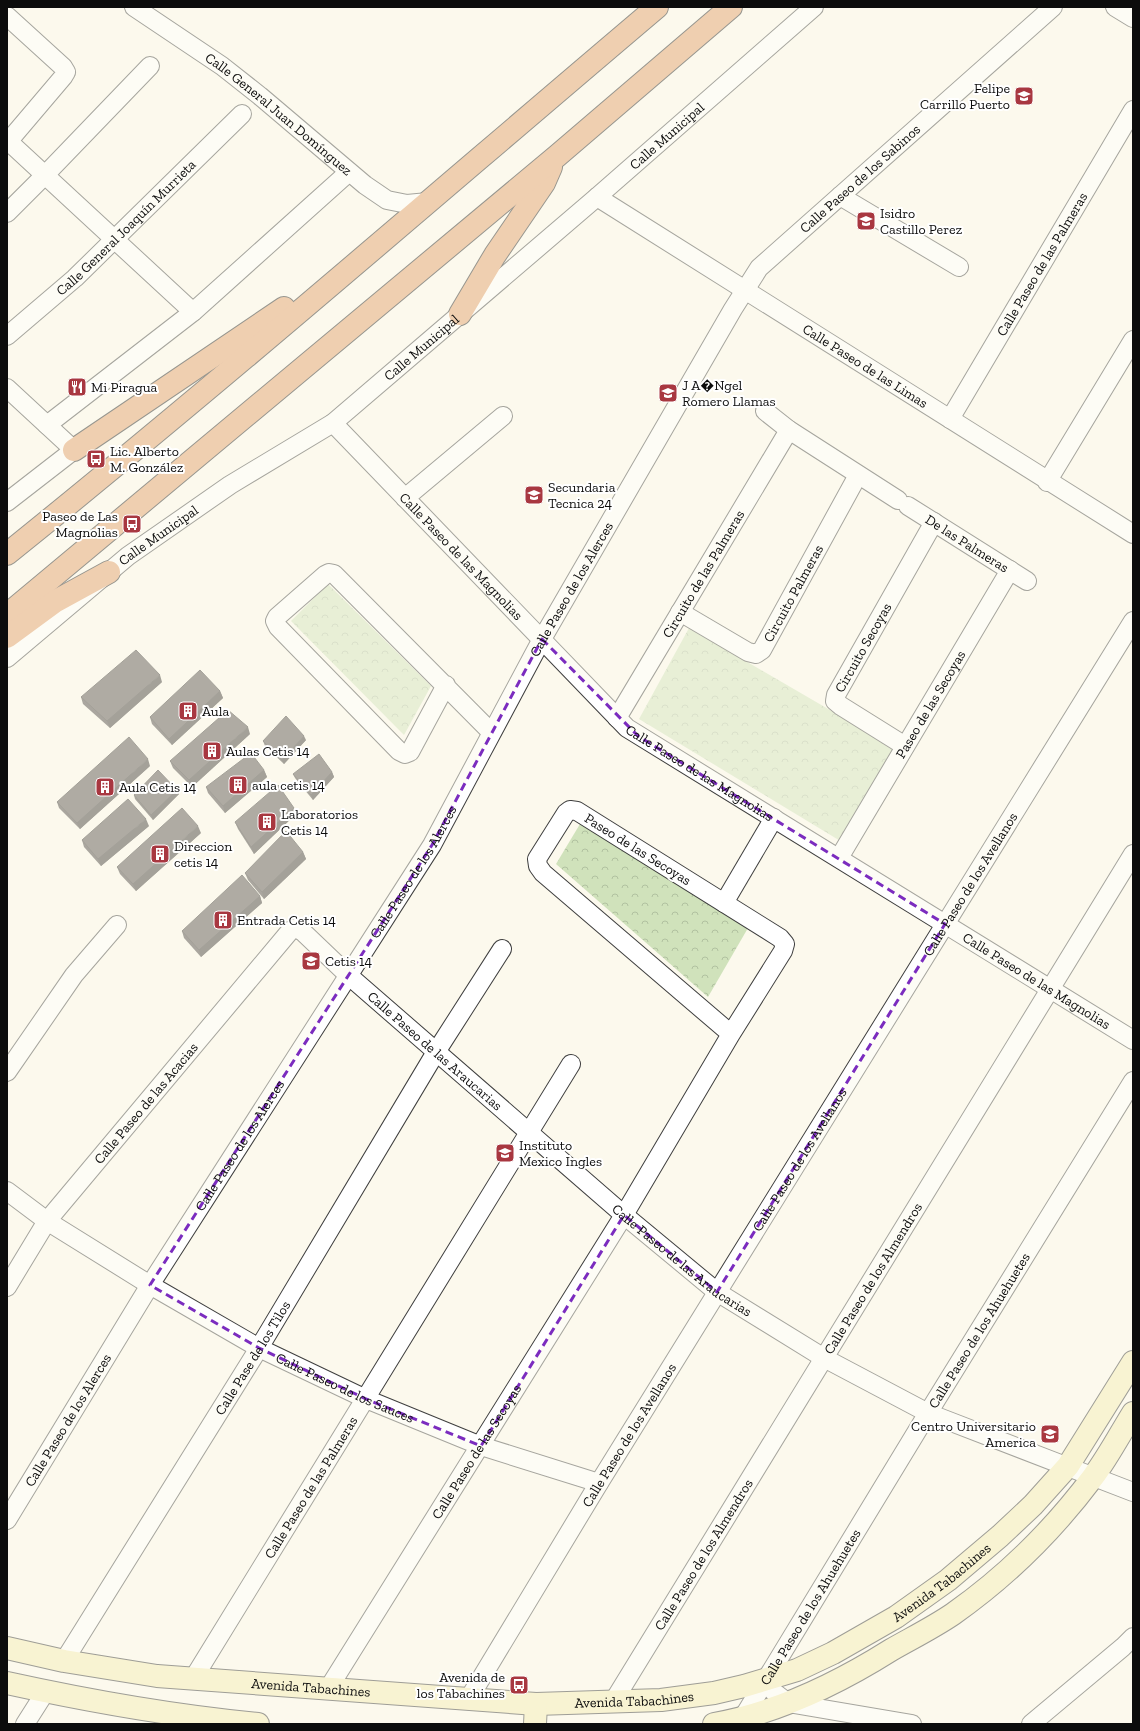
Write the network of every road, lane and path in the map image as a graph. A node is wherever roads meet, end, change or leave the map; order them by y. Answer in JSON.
{"nodes":[{"id":1,"x":134,"y":7,"type":"edge"},
{"id":2,"x":657,"y":7,"type":"edge"},
{"id":3,"x":731,"y":7,"type":"edge"},
{"id":4,"x":814,"y":7,"type":"edge"},
{"id":5,"x":1053,"y":7,"type":"edge"},
{"id":6,"x":1115,"y":7,"type":"edge"},
{"id":7,"x":7,"y":16,"type":"edge"},
{"id":8,"x":1133,"y":18,"type":"edge"},
{"id":9,"x":150,"y":66,"type":"dead end"},
{"id":10,"x":1133,"y":110,"type":"edge"},
{"id":11,"x":242,"y":114,"type":"dead end"},
{"id":12,"x":8,"y":141,"type":"edge"},
{"id":13,"x":557,"y":156,"type":"junction"},
{"id":14,"x":350,"y":172,"type":"junction"},
{"id":15,"x":46,"y":175,"type":"junction"},
{"id":16,"x":840,"y":196,"type":"junction"},
{"id":17,"x":597,"y":197,"type":"junction"},
{"id":18,"x":428,"y":202,"type":"junction"},
{"id":19,"x":7,"y":212,"type":"edge"},
{"id":20,"x":114,"y":239,"type":"junction"},
{"id":21,"x":959,"y":267,"type":"dead end"},
{"id":22,"x":325,"y":290,"type":"junction"},
{"id":23,"x":745,"y":291,"type":"junction"},
{"id":24,"x":193,"y":312,"type":"junction"},
{"id":25,"x":460,"y":314,"type":"junction"},
{"id":26,"x":7,"y":336,"type":"edge"},
{"id":27,"x":1133,"y":340,"type":"edge"},
{"id":28,"x":7,"y":388,"type":"edge"},
{"id":29,"x":765,"y":410,"type":"dead end"},
{"id":30,"x":503,"y":416,"type":"dead end"},
{"id":31,"x":950,"y":419,"type":"junction"},
{"id":32,"x":47,"y":424,"type":"junction"},
{"id":33,"x":333,"y":424,"type":"junction"},
{"id":34,"x":789,"y":430,"type":"junction"},
{"id":35,"x":74,"y":450,"type":"junction"},
{"id":36,"x":858,"y":475,"type":"junction"},
{"id":37,"x":1047,"y":482,"type":"junction"},
{"id":38,"x":405,"y":498,"type":"junction"},
{"id":39,"x":7,"y":502,"type":"edge"},
{"id":40,"x":934,"y":522,"type":"junction"},
{"id":41,"x":1133,"y":534,"type":"edge"},
{"id":42,"x":7,"y":554,"type":"edge"},
{"id":43,"x":1010,"y":570,"type":"junction"},
{"id":44,"x":110,"y":572,"type":"junction"},
{"id":45,"x":1027,"y":581,"type":"dead end"},
{"id":46,"x":680,"y":612,"type":"junction"},
{"id":47,"x":7,"y":615,"type":"edge"},
{"id":48,"x":1133,"y":621,"type":"edge"},
{"id":49,"x":7,"y":636,"type":"edge"},
{"id":50,"x":542,"y":639,"type":"junction"},
{"id":51,"x":7,"y":658,"type":"edge"},
{"id":52,"x":446,"y":686,"type":"junction"},
{"id":53,"x":617,"y":718,"type":"junction"},
{"id":54,"x":491,"y":732,"type":"junction"},
{"id":55,"x":905,"y":746,"type":"junction"},
{"id":56,"x":774,"y":818,"type":"junction"},
{"id":57,"x":1133,"y":854,"type":"edge"},
{"id":58,"x":839,"y":858,"type":"junction"},
{"id":59,"x":724,"y":903,"type":"junction"},
{"id":60,"x":117,"y":924,"type":"dead end"},
{"id":61,"x":945,"y":924,"type":"junction"},
{"id":62,"x":296,"y":928,"type":"joint"},
{"id":63,"x":502,"y":949,"type":"dead end"},
{"id":64,"x":348,"y":975,"type":"junction"},
{"id":65,"x":1050,"y":988,"type":"junction"},
{"id":66,"x":731,"y":1034,"type":"junction"},
{"id":67,"x":1133,"y":1040,"type":"edge"},
{"id":68,"x":436,"y":1052,"type":"junction"},
{"id":69,"x":571,"y":1064,"type":"dead end"},
{"id":70,"x":7,"y":1072,"type":"edge"},
{"id":71,"x":1133,"y":1081,"type":"edge"},
{"id":72,"x":529,"y":1133,"type":"junction"},
{"id":73,"x":7,"y":1192,"type":"edge"},
{"id":74,"x":624,"y":1215,"type":"junction"},
{"id":75,"x":47,"y":1221,"type":"junction"},
{"id":76,"x":150,"y":1285,"type":"junction"},
{"id":77,"x":7,"y":1286,"type":"edge"},
{"id":78,"x":717,"y":1292,"type":"junction"},
{"id":79,"x":259,"y":1348,"type":"junction"},
{"id":80,"x":824,"y":1358,"type":"junction"},
{"id":81,"x":1133,"y":1362,"type":"edge"},
{"id":82,"x":366,"y":1399,"type":"junction"},
{"id":83,"x":928,"y":1413,"type":"junction"},
{"id":84,"x":1133,"y":1413,"type":"edge"},
{"id":85,"x":481,"y":1446,"type":"junction"},
{"id":86,"x":1068,"y":1466,"type":"junction"},
{"id":87,"x":1094,"y":1476,"type":"junction"},
{"id":88,"x":599,"y":1483,"type":"junction"},
{"id":89,"x":1133,"y":1492,"type":"edge"},
{"id":90,"x":7,"y":1520,"type":"edge"},
{"id":91,"x":1133,"y":1636,"type":"edge"},
{"id":92,"x":7,"y":1648,"type":"edge"},
{"id":93,"x":64,"y":1661,"type":"junction"},
{"id":94,"x":114,"y":1669,"type":"junction"},
{"id":95,"x":157,"y":1676,"type":"junction"},
{"id":96,"x":193,"y":1679,"type":"junction"},
{"id":97,"x":764,"y":1681,"type":"junction"},
{"id":98,"x":7,"y":1683,"type":"edge"},
{"id":99,"x":328,"y":1689,"type":"junction"},
{"id":100,"x":46,"y":1691,"type":"junction"},
{"id":101,"x":98,"y":1700,"type":"junction"},
{"id":102,"x":468,"y":1700,"type":"junction"},
{"id":103,"x":612,"y":1702,"type":"junction"},
{"id":104,"x":788,"y":1703,"type":"junction"},
{"id":105,"x":137,"y":1707,"type":"junction"},
{"id":106,"x":535,"y":1714,"type":"edge"},
{"id":107,"x":168,"y":1718,"type":"edge"},
{"id":108,"x":742,"y":1720,"type":"edge"},
{"id":109,"x":25,"y":1724,"type":"edge"},
{"id":110,"x":258,"y":1724,"type":"edge"},
{"id":111,"x":714,"y":1724,"type":"edge"},
{"id":112,"x":912,"y":1724,"type":"edge"},
{"id":113,"x":1031,"y":1724,"type":"edge"}],
"edges":[{"from":1,"to":14,"type":"street","name":"Calle General Juan Domínguez"},
{"from":2,"to":18,"type":"highway"},
{"from":3,"to":13,"type":"highway"},
{"from":4,"to":17,"type":"street","name":"Calle Municipal"},
{"from":5,"to":16,"type":"street","name":"Calle Paseo de los Sabinos"},
{"from":6,"to":8,"type":"street"},
{"from":7,"to":12,"type":"street"},
{"from":9,"to":15,"type":"street"},
{"from":10,"to":31,"type":"street","name":"Calle Paseo de las Palmeras"},
{"from":11,"to":20,"type":"street","name":"Calle General Joaquín Murrieta"},
{"from":12,"to":15,"type":"street"},
{"from":13,"to":25,"type":"highway"},
{"from":13,"to":47,"type":"highway"},
{"from":14,"to":18,"type":"street","name":"Calle General Juan Domínguez"},
{"from":14,"to":24,"type":"street"},
{"from":15,"to":19,"type":"street"},
{"from":15,"to":20,"type":"street"},
{"from":16,"to":21,"type":"street"},
{"from":16,"to":23,"type":"street","name":"Calle Paseo de los Sabinos"},
{"from":17,"to":23,"type":"street","name":"Calle Paseo de las Limas"},
{"from":17,"to":25,"type":"street","name":"Calle Municipal"},
{"from":18,"to":22,"type":"highway"},
{"from":20,"to":24,"type":"street"},
{"from":20,"to":26,"type":"street","name":"Calle General Joaquín Murrieta"},
{"from":22,"to":35,"type":"highway"},
{"from":22,"to":42,"type":"highway"},
{"from":23,"to":31,"type":"street","name":"Calle Paseo de las Limas"},
{"from":23,"to":50,"type":"street","name":"Calle Paseo de los Alerces"},
{"from":24,"to":32,"type":"street"},
{"from":25,"to":33,"type":"street","name":"Calle Municipal"},
{"from":27,"to":37,"type":"street"},
{"from":28,"to":32,"type":"street"},
{"from":29,"to":34,"type":"street","name":"De las Palmeras"},
{"from":30,"to":38,"type":"street"},
{"from":31,"to":37,"type":"street","name":"Calle Paseo de las Limas"},
{"from":32,"to":35,"type":"street"},
{"from":33,"to":38,"type":"street","name":"Calle Paseo de las Magnolias"},
{"from":33,"to":44,"type":"street","name":"Calle Municipal"},
{"from":34,"to":36,"type":"street","name":"De las Palmeras"},
{"from":34,"to":46,"type":"street","name":"Circuito de las Palmeras"},
{"from":35,"to":39,"type":"street"},
{"from":36,"to":40,"type":"street","name":"De las Palmeras"},
{"from":36,"to":46,"type":"street","name":"Circuito Palmeras"},
{"from":37,"to":41,"type":"street","name":"Calle Paseo de las Limas"},
{"from":38,"to":50,"type":"street","name":"Calle Paseo de las Magnolias"},
{"from":40,"to":43,"type":"street","name":"De las Palmeras"},
{"from":40,"to":55,"type":"street","name":"Circuito Secoyas"},
{"from":43,"to":45,"type":"street","name":"De las Palmeras"},
{"from":43,"to":55,"type":"street","name":"Paseo de las Secoyas"},
{"from":44,"to":49,"type":"highway"},
{"from":44,"to":51,"type":"street","name":"Calle Municipal"},
{"from":46,"to":53,"type":"street","name":"Circuito de las Palmeras"},
{"from":48,"to":61,"type":"street","name":"Calle Paseo de los Avellanos"},
{"from":50,"to":53,"type":"street","name":"Calle Paseo de las Magnolias"},
{"from":50,"to":54,"type":"street","name":"Calle Paseo de los Alerces"},
{"from":52,"to":52,"type":"street"},
{"from":52,"to":54,"type":"street"},
{"from":53,"to":56,"type":"street","name":"Calle Paseo de las Magnolias"},
{"from":54,"to":64,"type":"street","name":"Calle Paseo de los Alerces"},
{"from":55,"to":58,"type":"street","name":"Paseo de las Secoyas"},
{"from":56,"to":58,"type":"street","name":"Calle Paseo de las Magnolias"},
{"from":56,"to":59,"type":"street"},
{"from":57,"to":65,"type":"street","name":"Calle Paseo de los Almendros"},
{"from":58,"to":61,"type":"street","name":"Calle Paseo de las Magnolias"},
{"from":59,"to":66,"type":"street","name":"Paseo de las Secoyas"},
{"from":59,"to":66,"type":"street","name":"Paseo de las Secoyas"},
{"from":60,"to":70,"type":"street"},
{"from":61,"to":65,"type":"street","name":"Calle Paseo de las Magnolias"},
{"from":61,"to":78,"type":"street","name":"Calle Paseo de los Avellanos"},
{"from":62,"to":64,"type":"street","name":"Calle Paseo de las Araucarias"},
{"from":62,"to":75,"type":"street","name":"Calle Paseo de las Acacias"},
{"from":63,"to":68,"type":"street","name":"Calle Pase de los Tilos"},
{"from":64,"to":68,"type":"street","name":"Calle Paseo de las Araucarias"},
{"from":64,"to":76,"type":"street","name":"Calle Paseo de los Alerces"},
{"from":65,"to":67,"type":"street","name":"Calle Paseo de las Magnolias"},
{"from":65,"to":80,"type":"street","name":"Calle Paseo de los Almendros"},
{"from":66,"to":74,"type":"street","name":"Paseo de las Secoyas"},
{"from":68,"to":72,"type":"street","name":"Calle Paseo de las Araucarias"},
{"from":68,"to":79,"type":"street","name":"Calle Pase de los Tilos"},
{"from":69,"to":72,"type":"street","name":"Calle Paseo de las Palmeras"},
{"from":71,"to":83,"type":"street","name":"Calle Paseo de los Ahuehuetes"},
{"from":72,"to":74,"type":"street","name":"Calle Paseo de las Araucarias"},
{"from":72,"to":82,"type":"street","name":"Calle Paseo de las Palmeras"},
{"from":73,"to":75,"type":"street","name":"Calle Paseo de los Sauces"},
{"from":74,"to":78,"type":"street","name":"Calle Paseo de las Araucarias"},
{"from":74,"to":85,"type":"street","name":"Calle Paseo de las Secoyas"},
{"from":75,"to":76,"type":"street","name":"Calle Paseo de los Sauces"},
{"from":75,"to":77,"type":"street","name":"Calle Paseo de las Acacias"},
{"from":76,"to":79,"type":"street","name":"Calle Paseo de los Sauces"},
{"from":76,"to":90,"type":"street","name":"Calle Paseo de los Alerces"},
{"from":78,"to":80,"type":"street","name":"Calle Paseo de las Araucarias"},
{"from":78,"to":88,"type":"street","name":"Calle Paseo de los Avellanos"},
{"from":79,"to":82,"type":"street","name":"Calle Paseo de los Sauces"},
{"from":79,"to":93,"type":"street","name":"Calle Pase de los Tilos"},
{"from":80,"to":83,"type":"street","name":"Calle Paseo de las Araucarias"},
{"from":80,"to":103,"type":"street","name":"Calle Paseo de los Almendros"},
{"from":81,"to":86,"type":"street","name":"Avenida Tabachines"},
{"from":82,"to":85,"type":"street","name":"Calle Paseo de los Sauces"},
{"from":82,"to":96,"type":"street","name":"Calle Paseo de las Palmeras"},
{"from":83,"to":86,"type":"street","name":"Calle Paseo de las Araucarias"},
{"from":83,"to":97,"type":"street","name":"Calle Paseo de los Ahuehuetes"},
{"from":84,"to":87,"type":"street","name":"Avenida Tabachines"},
{"from":85,"to":88,"type":"street","name":"Calle Paseo de los Sauces"},
{"from":85,"to":99,"type":"street","name":"Calle Paseo de las Secoyas"},
{"from":86,"to":87,"type":"street","name":"Calle Paseo de las Araucarias"},
{"from":86,"to":97,"type":"street","name":"Avenida Tabachines"},
{"from":87,"to":89,"type":"street","name":"Calle Paseo de las Araucarias"},
{"from":87,"to":104,"type":"street","name":"Avenida Tabachines"},
{"from":88,"to":102,"type":"street","name":"Calle Paseo de los Avellanos"},
{"from":91,"to":113,"type":"street"},
{"from":92,"to":93,"type":"street","name":"Avenida Tabachines"},
{"from":93,"to":94,"type":"street","name":"Avenida Tabachines"},
{"from":94,"to":95,"type":"street","name":"Avenida Tabachines"},
{"from":94,"to":101,"type":"street"},
{"from":95,"to":96,"type":"street","name":"Avenida Tabachines"},
{"from":95,"to":105,"type":"street"},
{"from":96,"to":99,"type":"street","name":"Avenida Tabachines"},
{"from":97,"to":103,"type":"street","name":"Avenida Tabachines"},
{"from":97,"to":104,"type":"street"},
{"from":97,"to":108,"type":"street","name":"Calle Paseo de los Ahuehuetes"},
{"from":98,"to":100,"type":"street"},
{"from":99,"to":102,"type":"street","name":"Avenida Tabachines"},
{"from":100,"to":101,"type":"street"},
{"from":100,"to":109,"type":"street"},
{"from":101,"to":105,"type":"street"},
{"from":102,"to":106,"type":"street","name":"Avenida Tabachines"},
{"from":103,"to":106,"type":"street","name":"Avenida Tabachines"},
{"from":104,"to":108,"type":"street","name":"Avenida Tabachines"},
{"from":104,"to":112,"type":"street"},
{"from":105,"to":107,"type":"street"},
{"from":107,"to":110,"type":"street"},
{"from":108,"to":111,"type":"street","name":"Avenida Tabachines"}]}
